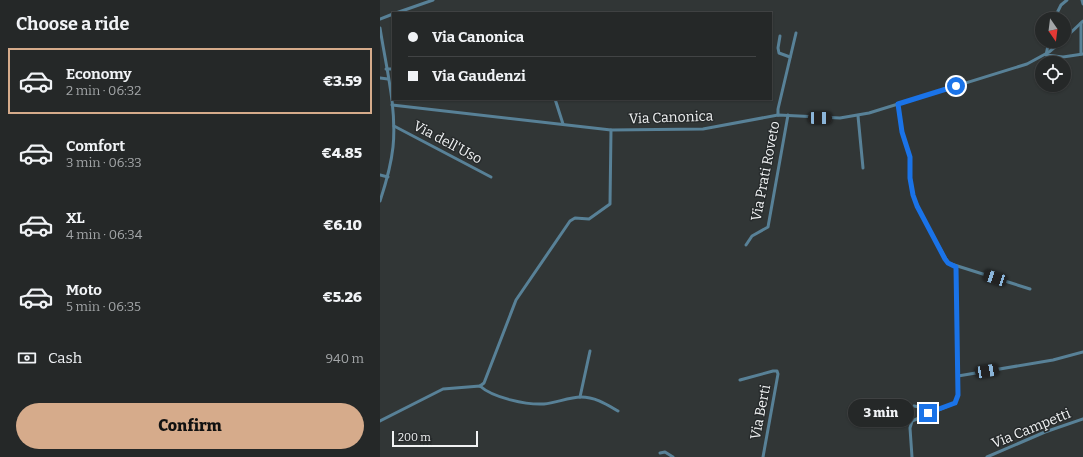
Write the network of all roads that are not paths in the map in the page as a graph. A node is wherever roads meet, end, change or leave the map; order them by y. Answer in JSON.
{"nodes":[{"id":1,"x":433,"y":0,"type":"edge"},
{"id":2,"x":1067,"y":0,"type":"edge"},
{"id":3,"x":1082,"y":0,"type":"edge"},
{"id":4,"x":1083,"y":4,"type":"edge"},
{"id":5,"x":400,"y":12,"type":"edge"},
{"id":6,"x":1058,"y":12,"type":"edge"},
{"id":7,"x":392,"y":15,"type":"edge"},
{"id":8,"x":380,"y":19,"type":"edge"},
{"id":9,"x":1082,"y":22,"type":"edge"},
{"id":10,"x":380,"y":28,"type":"edge"},
{"id":11,"x":1071,"y":32,"type":"edge"},
{"id":12,"x":796,"y":33,"type":"dead end"},
{"id":13,"x":780,"y":36,"type":"dead end"},
{"id":14,"x":1048,"y":48,"type":"edge"},
{"id":15,"x":1054,"y":48,"type":"edge"},
{"id":16,"x":1082,"y":54,"type":"edge"},
{"id":17,"x":1046,"y":55,"type":"junction"},
{"id":18,"x":790,"y":57,"type":"junction"},
{"id":19,"x":386,"y":69,"type":"junction"},
{"id":20,"x":392,"y":70,"type":"edge"},
{"id":21,"x":380,"y":78,"type":"edge"},
{"id":22,"x":388,"y":78,"type":"junction"},
{"id":23,"x":555,"y":100,"type":"edge"},
{"id":24,"x":898,"y":104,"type":"junction"},
{"id":25,"x":392,"y":105,"type":"junction"},
{"id":26,"x":778,"y":115,"type":"junction"},
{"id":27,"x":788,"y":115,"type":"junction"},
{"id":28,"x":858,"y":116,"type":"junction"},
{"id":29,"x":563,"y":124,"type":"junction"},
{"id":30,"x":394,"y":126,"type":"junction"},
{"id":31,"x":611,"y":130,"type":"junction"},
{"id":32,"x":863,"y":168,"type":"dead end"},
{"id":33,"x":380,"y":175,"type":"edge"},
{"id":34,"x":388,"y":177,"type":"junction"},
{"id":35,"x":491,"y":177,"type":"dead end"},
{"id":36,"x":380,"y":201,"type":"edge"},
{"id":37,"x":746,"y":245,"type":"dead end"},
{"id":38,"x":956,"y":267,"type":"junction"},
{"id":39,"x":1030,"y":288,"type":"dead end"},
{"id":40,"x":590,"y":351,"type":"dead end"},
{"id":41,"x":1083,"y":352,"type":"edge"},
{"id":42,"x":958,"y":376,"type":"junction"},
{"id":43,"x":740,"y":380,"type":"dead end"},
{"id":44,"x":480,"y":386,"type":"junction"},
{"id":45,"x":580,"y":397,"type":"junction"},
{"id":46,"x":914,"y":406,"type":"dead end"},
{"id":47,"x":618,"y":411,"type":"dead end"},
{"id":48,"x":928,"y":413,"type":"junction"},
{"id":49,"x":1083,"y":419,"type":"edge"},
{"id":50,"x":380,"y":421,"type":"edge"},
{"id":51,"x":660,"y":453,"type":"dead end"},
{"id":52,"x":673,"y":457,"type":"edge"},
{"id":53,"x":763,"y":457,"type":"edge"},
{"id":54,"x":912,"y":457,"type":"edge"},
{"id":55,"x":987,"y":457,"type":"edge"}],
"edges":[{"from":1,"to":5,"type":"street"},
{"from":2,"to":6,"type":"street"},
{"from":3,"to":4,"type":"street"},
{"from":7,"to":8,"type":"street"},
{"from":9,"to":11,"type":"street","name":"Via Canonica"},
{"from":9,"to":16,"type":"street"},
{"from":10,"to":19,"type":"street","name":"Via dell'Uso"},
{"from":12,"to":18,"type":"street"},
{"from":13,"to":18,"type":"street"},
{"from":14,"to":17,"type":"street"},
{"from":15,"to":17,"type":"street","name":"Via Canonica"},
{"from":16,"to":17,"type":"street"},
{"from":17,"to":24,"type":"street","name":"Via Canonica"},
{"from":18,"to":26,"type":"street"},
{"from":19,"to":20,"type":"street"},
{"from":19,"to":22,"type":"street","name":"Via dell'Uso"},
{"from":21,"to":22,"type":"street"},
{"from":22,"to":25,"type":"street","name":"Via dell'Uso"},
{"from":23,"to":29,"type":"street"},
{"from":24,"to":28,"type":"street","name":"Via Canonica"},
{"from":24,"to":38,"type":"street"},
{"from":25,"to":29,"type":"street","name":"Via Canonica"},
{"from":25,"to":30,"type":"street","name":"Via dell'Uso"},
{"from":26,"to":27,"type":"street","name":"Via Canonica"},
{"from":26,"to":31,"type":"street","name":"Via Canonica"},
{"from":27,"to":28,"type":"street","name":"Via Canonica"},
{"from":27,"to":37,"type":"street","name":"Via Prati Roveto"},
{"from":28,"to":32,"type":"street"},
{"from":29,"to":31,"type":"street","name":"Via Canonica"},
{"from":30,"to":34,"type":"street","name":"Via dell'Uso"},
{"from":30,"to":35,"type":"street","name":"Via dell'Uso"},
{"from":31,"to":44,"type":"street"},
{"from":33,"to":34,"type":"street"},
{"from":34,"to":36,"type":"street","name":"Via dell'Uso"},
{"from":38,"to":39,"type":"street"},
{"from":38,"to":42,"type":"street"},
{"from":40,"to":45,"type":"street"},
{"from":41,"to":42,"type":"street"},
{"from":42,"to":48,"type":"street"},
{"from":43,"to":53,"type":"street","name":"Via Berti"},
{"from":44,"to":45,"type":"street"},
{"from":44,"to":50,"type":"street"},
{"from":45,"to":47,"type":"street"},
{"from":46,"to":48,"type":"street"},
{"from":48,"to":54,"type":"street"},
{"from":49,"to":55,"type":"street","name":"Via Campetti"},
{"from":51,"to":52,"type":"street"}]}
